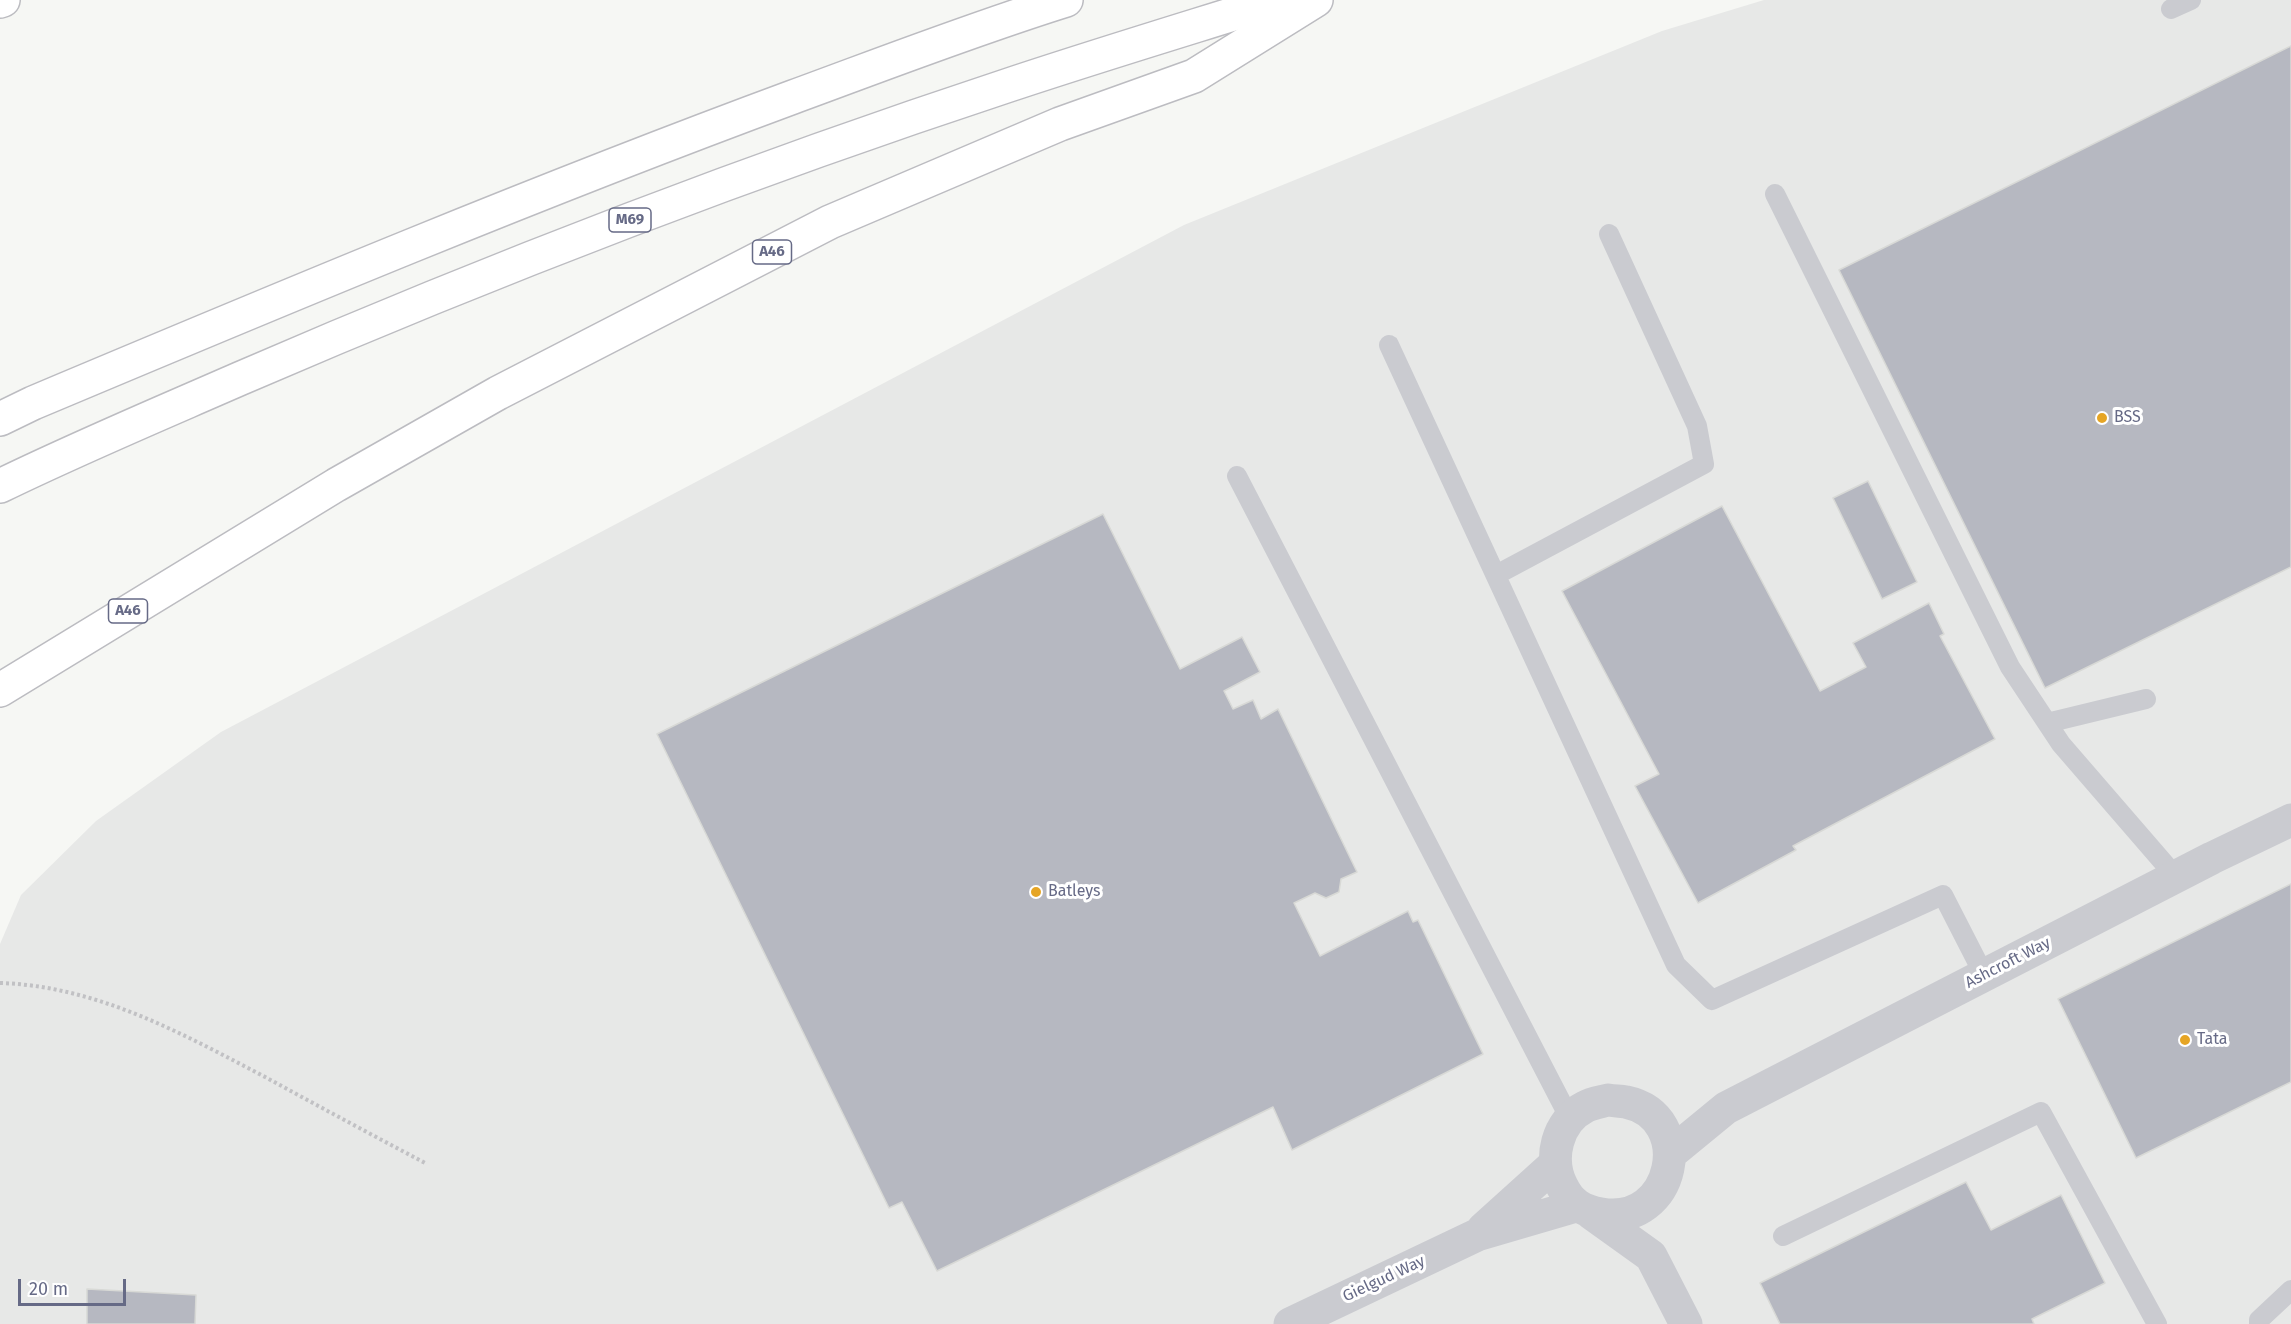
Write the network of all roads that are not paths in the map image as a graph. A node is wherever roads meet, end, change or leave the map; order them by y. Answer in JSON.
{"nodes":[{"id":1,"x":1066,"y":0,"type":"edge"},
{"id":2,"x":1278,"y":0,"type":"edge"},
{"id":3,"x":1316,"y":0,"type":"edge"},
{"id":4,"x":2191,"y":0,"type":"edge"},
{"id":5,"x":2171,"y":9,"type":"dead end"},
{"id":6,"x":1775,"y":194,"type":"dead end"},
{"id":7,"x":1609,"y":234,"type":"dead end"},
{"id":8,"x":1389,"y":345,"type":"dead end"},
{"id":9,"x":0,"y":419,"type":"edge"},
{"id":10,"x":1237,"y":476,"type":"dead end"},
{"id":11,"x":0,"y":486,"type":"edge"},
{"id":12,"x":1496,"y":575,"type":"junction"},
{"id":13,"x":0,"y":690,"type":"edge"},
{"id":14,"x":2146,"y":699,"type":"dead end"},
{"id":15,"x":2048,"y":723,"type":"junction"},
{"id":16,"x":2291,"y":820,"type":"edge"},
{"id":17,"x":2176,"y":877,"type":"junction"},
{"id":18,"x":1984,"y":975,"type":"junction"},
{"id":19,"x":1726,"y":1108,"type":"junction"},
{"id":20,"x":1652,"y":1116,"type":"junction"},
{"id":21,"x":1570,"y":1119,"type":"junction"},
{"id":22,"x":1670,"y":1154,"type":"junction"},
{"id":23,"x":1556,"y":1164,"type":"junction"},
{"id":24,"x":1656,"y":1197,"type":"junction"},
{"id":25,"x":1583,"y":1209,"type":"junction"},
{"id":26,"x":1477,"y":1235,"type":"junction"},
{"id":27,"x":1783,"y":1236,"type":"dead end"},
{"id":28,"x":1651,"y":1256,"type":"junction"},
{"id":29,"x":2291,"y":1290,"type":"edge"},
{"id":30,"x":1290,"y":1324,"type":"edge"},
{"id":31,"x":1686,"y":1324,"type":"edge"},
{"id":32,"x":2157,"y":1324,"type":"edge"},
{"id":33,"x":2259,"y":1324,"type":"edge"}],
"edges":[{"from":1,"to":9,"type":"highway"},
{"from":2,"to":11,"type":"highway","number":"M69"},
{"from":3,"to":13,"type":"highway","number":"A46"},
{"from":4,"to":5,"type":"lane"},
{"from":6,"to":15,"type":"lane"},
{"from":7,"to":12,"type":"lane"},
{"from":8,"to":12,"type":"lane"},
{"from":10,"to":21,"type":"lane"},
{"from":12,"to":18,"type":"lane"},
{"from":14,"to":15,"type":"lane"},
{"from":15,"to":17,"type":"lane"},
{"from":16,"to":17,"type":"street","name":"Ashcroft Way"},
{"from":17,"to":18,"type":"street","name":"Ashcroft Way"},
{"from":18,"to":19,"type":"street","name":"Ashcroft Way"},
{"from":19,"to":20,"type":"street","name":"Ashcroft Way"},
{"from":19,"to":22,"type":"street","name":"Ashcroft Way"},
{"from":20,"to":21,"type":"street"},
{"from":20,"to":22,"type":"street"},
{"from":21,"to":23,"type":"street"},
{"from":22,"to":24,"type":"street"},
{"from":23,"to":25,"type":"street"},
{"from":23,"to":26,"type":"street","name":"Gielgud Way"},
{"from":24,"to":25,"type":"street"},
{"from":24,"to":28,"type":"street"},
{"from":25,"to":26,"type":"street","name":"Gielgud Way"},
{"from":25,"to":28,"type":"street"},
{"from":26,"to":30,"type":"street","name":"Gielgud Way"},
{"from":27,"to":32,"type":"lane"},
{"from":28,"to":31,"type":"street"},
{"from":29,"to":33,"type":"lane"}]}
